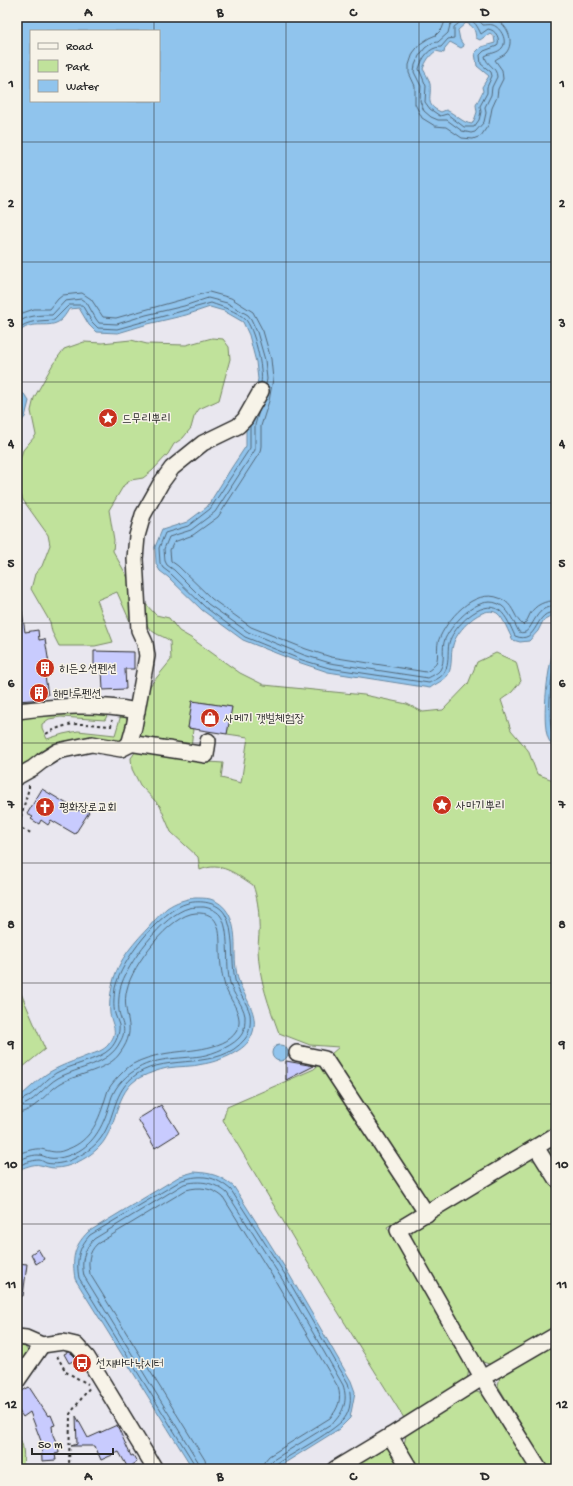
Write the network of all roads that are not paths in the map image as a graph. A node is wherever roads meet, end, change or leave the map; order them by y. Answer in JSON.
{"nodes":[{"id":1,"x":261,"y":391,"type":"dead end"},
{"id":2,"x":17,"y":711,"type":"edge"},
{"id":3,"x":137,"y":711,"type":"junction"},
{"id":4,"x":208,"y":741,"type":"dead end"},
{"id":5,"x":129,"y":743,"type":"junction"},
{"id":6,"x":22,"y":775,"type":"edge"},
{"id":7,"x":297,"y":1053,"type":"dead end"},
{"id":8,"x":556,"y":1135,"type":"edge"},
{"id":9,"x":536,"y":1147,"type":"junction"},
{"id":10,"x":556,"y":1179,"type":"edge"},
{"id":11,"x":427,"y":1214,"type":"junction"},
{"id":12,"x":556,"y":1335,"type":"edge"},
{"id":13,"x":17,"y":1337,"type":"edge"},
{"id":14,"x":46,"y":1344,"type":"junction"},
{"id":15,"x":482,"y":1378,"type":"junction"},
{"id":16,"x":17,"y":1381,"type":"edge"},
{"id":17,"x":390,"y":1436,"type":"junction"},
{"id":18,"x":156,"y":1469,"type":"edge"},
{"id":19,"x":335,"y":1469,"type":"edge"},
{"id":20,"x":410,"y":1469,"type":"edge"},
{"id":21,"x":539,"y":1469,"type":"edge"}],
"edges":[{"from":1,"to":3,"type":"lane"},
{"from":2,"to":3,"type":"lane"},
{"from":3,"to":5,"type":"lane"},
{"from":4,"to":5,"type":"lane"},
{"from":5,"to":6,"type":"lane"},
{"from":7,"to":11,"type":"lane"},
{"from":8,"to":9,"type":"lane"},
{"from":9,"to":10,"type":"lane"},
{"from":9,"to":11,"type":"lane"},
{"from":11,"to":15,"type":"lane"},
{"from":12,"to":15,"type":"lane"},
{"from":13,"to":14,"type":"lane"},
{"from":14,"to":16,"type":"lane"},
{"from":14,"to":18,"type":"lane"},
{"from":15,"to":17,"type":"lane"},
{"from":15,"to":21,"type":"lane"},
{"from":17,"to":19,"type":"lane"},
{"from":17,"to":20,"type":"lane"}]}
